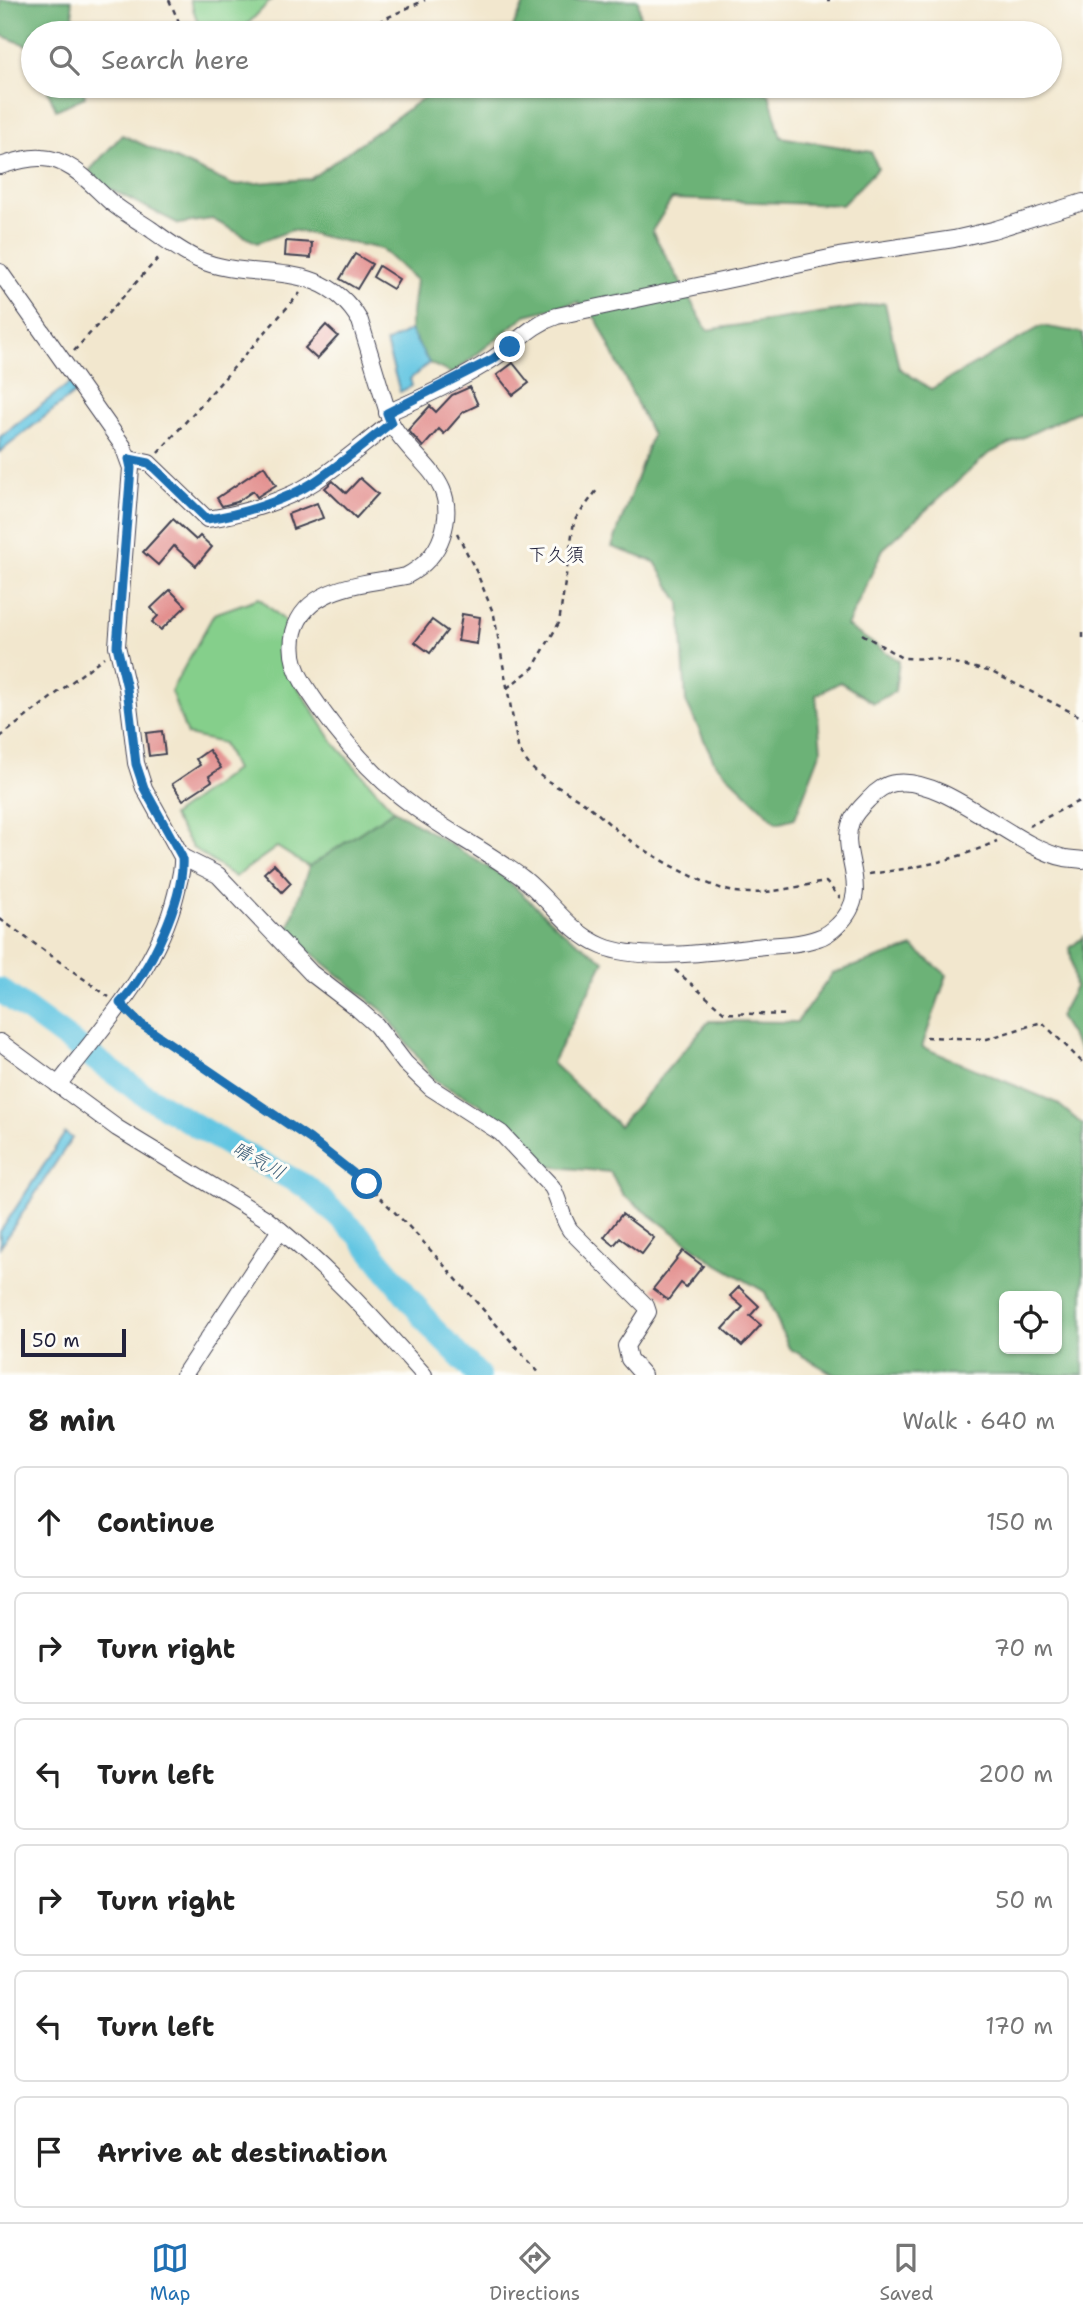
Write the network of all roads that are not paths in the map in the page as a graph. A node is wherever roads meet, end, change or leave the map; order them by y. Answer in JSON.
{"nodes":[{"id":1,"x":0,"y":166,"type":"edge"},
{"id":2,"x":1083,"y":202,"type":"edge"},
{"id":3,"x":0,"y":272,"type":"edge"},
{"id":4,"x":389,"y":418,"type":"junction"},
{"id":5,"x":129,"y":459,"type":"junction"},
{"id":6,"x":182,"y":857,"type":"junction"},
{"id":7,"x":1083,"y":860,"type":"edge"},
{"id":8,"x":0,"y":1042,"type":"edge"},
{"id":9,"x":58,"y":1085,"type":"junction"},
{"id":10,"x":280,"y":1230,"type":"junction"},
{"id":11,"x":184,"y":1375,"type":"edge"},
{"id":12,"x":424,"y":1375,"type":"edge"},
{"id":13,"x":643,"y":1375,"type":"edge"}],
"edges":[{"from":1,"to":4,"type":"street"},
{"from":2,"to":4,"type":"street"},
{"from":3,"to":5,"type":"street"},
{"from":4,"to":5,"type":"street"},
{"from":4,"to":7,"type":"street"},
{"from":5,"to":6,"type":"street"},
{"from":6,"to":9,"type":"street"},
{"from":6,"to":13,"type":"street"},
{"from":8,"to":9,"type":"street"},
{"from":9,"to":10,"type":"street"},
{"from":10,"to":11,"type":"street"},
{"from":10,"to":12,"type":"street"}]}
